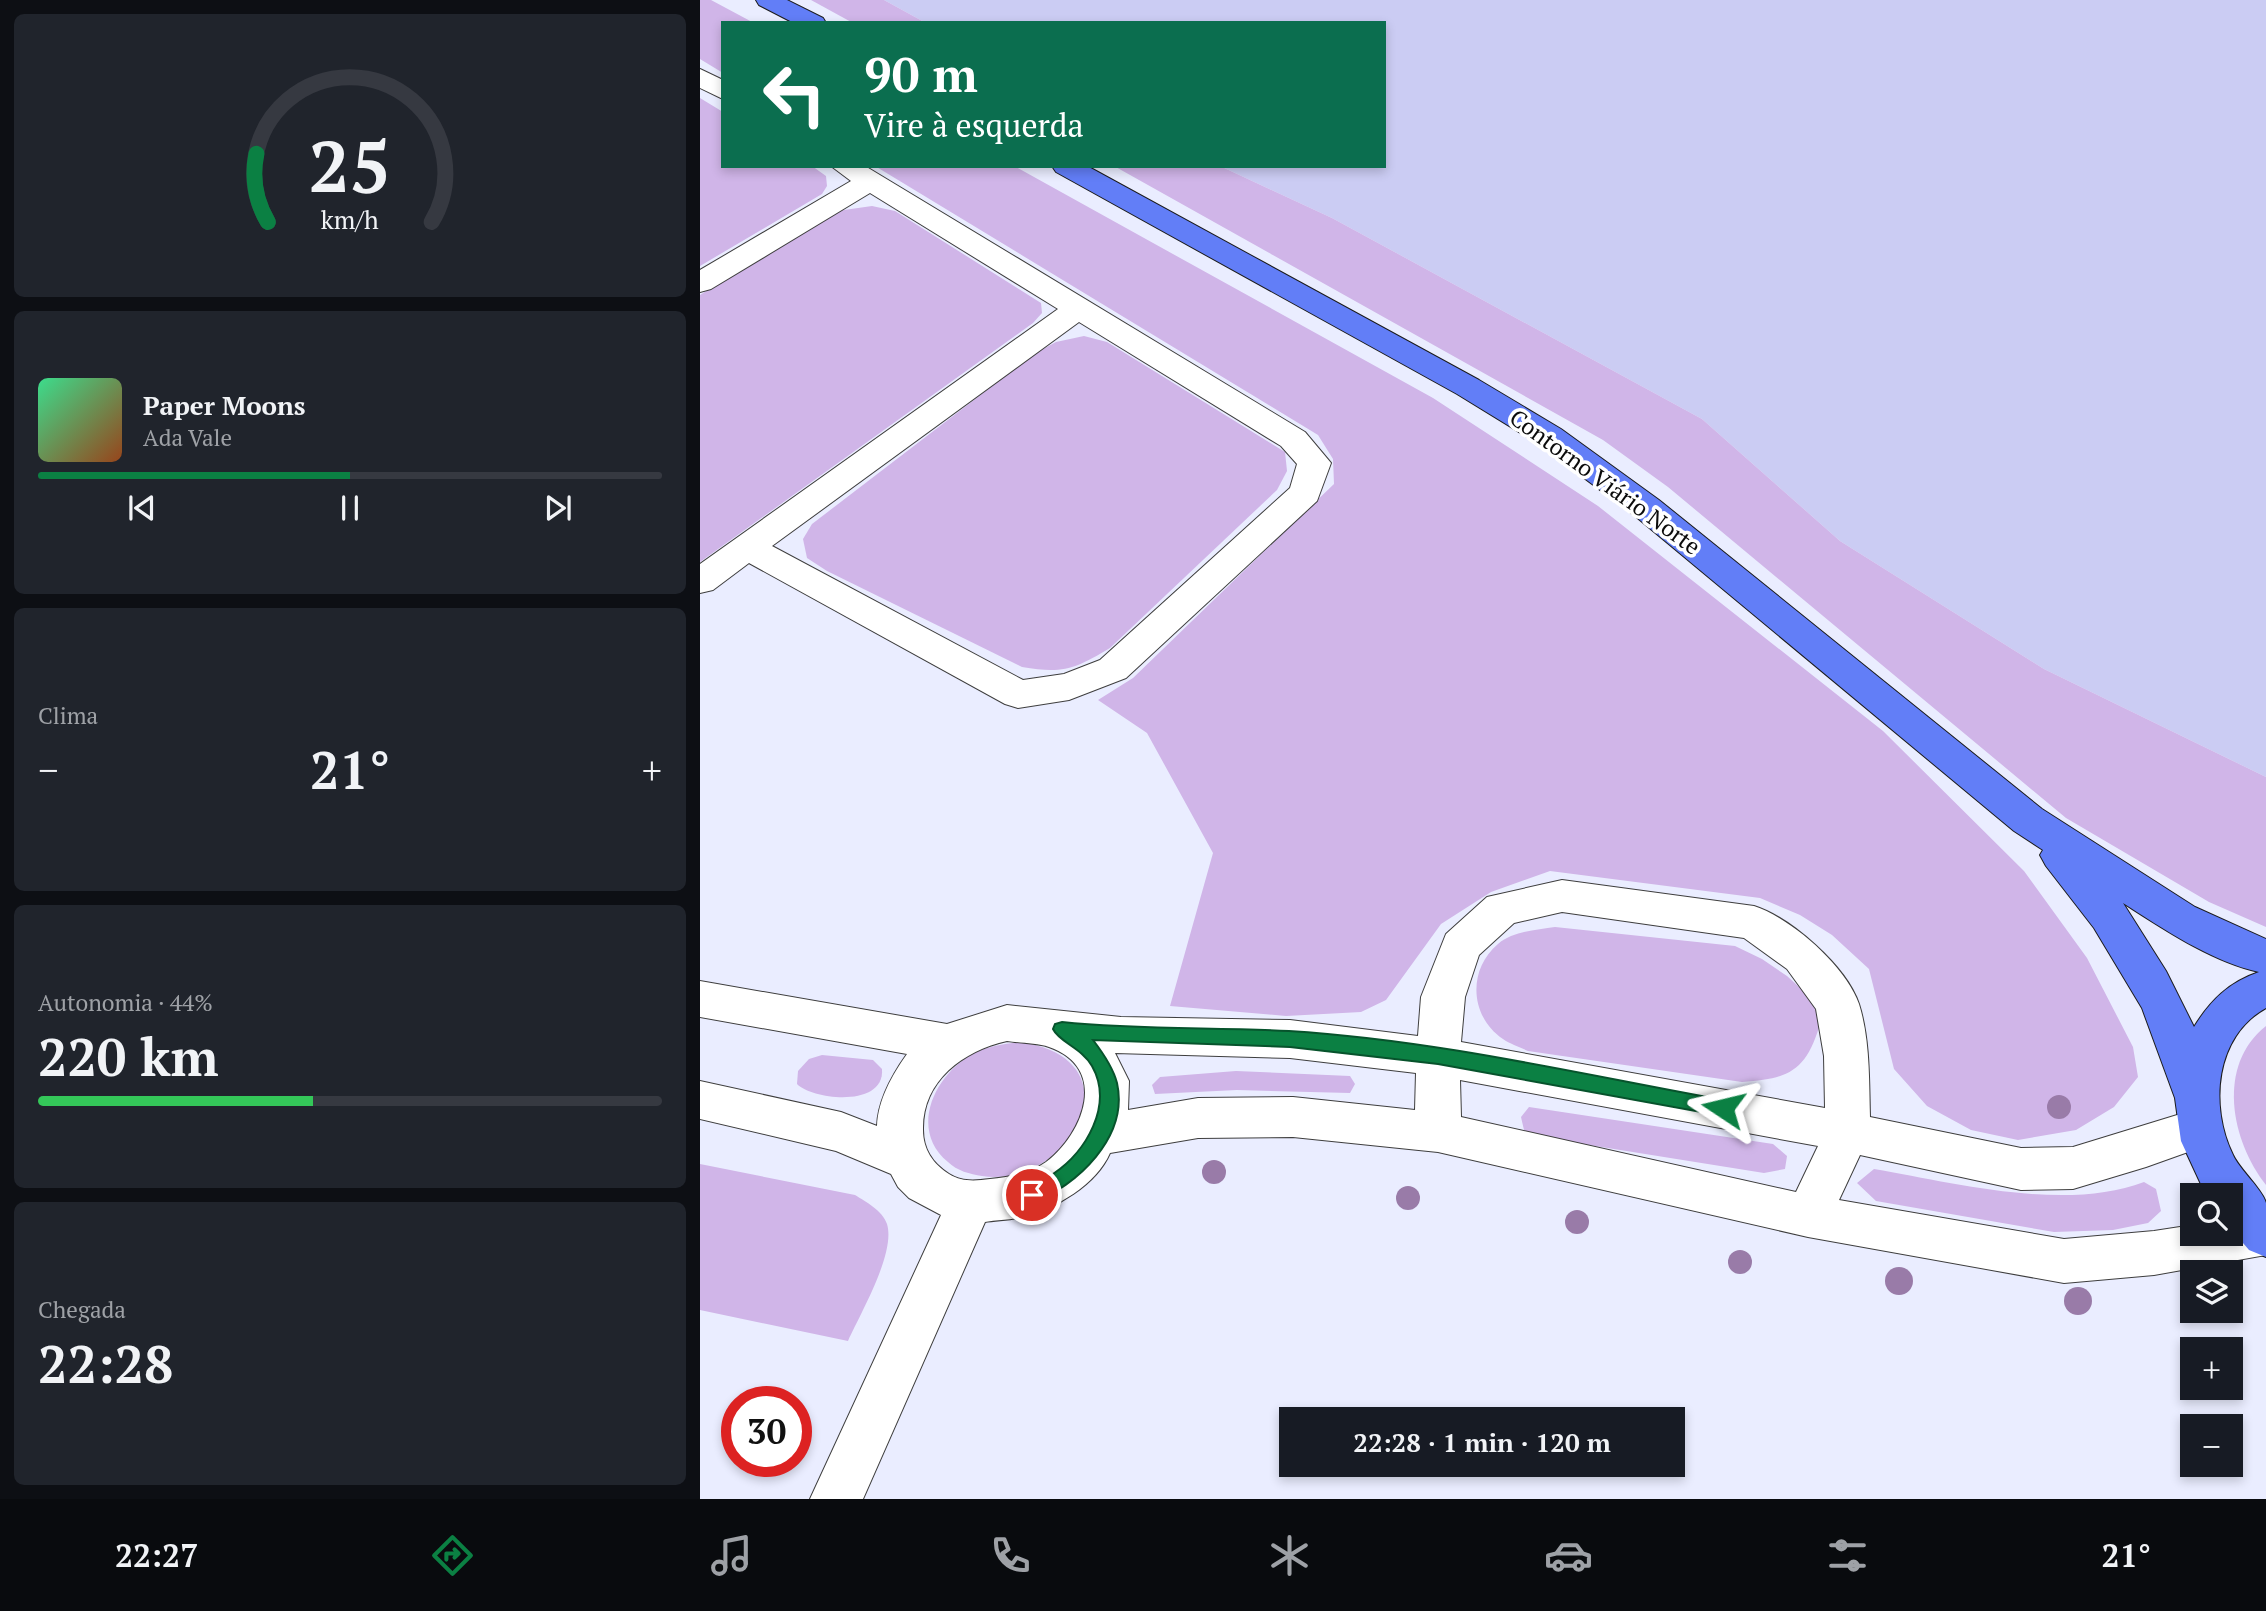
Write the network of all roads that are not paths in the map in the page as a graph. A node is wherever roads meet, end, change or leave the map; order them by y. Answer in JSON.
{"nodes":[{"id":1,"x":768,"y":0,"type":"edge"},
{"id":2,"x":810,"y":21,"type":"edge"},
{"id":3,"x":700,"y":78,"type":"edge"},
{"id":4,"x":721,"y":91,"type":"edge"},
{"id":5,"x":1070,"y":168,"type":"edge"},
{"id":6,"x":858,"y":174,"type":"edge"},
{"id":7,"x":700,"y":283,"type":"edge"},
{"id":8,"x":1077,"y":309,"type":"junction"},
{"id":9,"x":747,"y":547,"type":"junction"},
{"id":10,"x":700,"y":581,"type":"edge"},
{"id":11,"x":2028,"y":820,"type":"junction"},
{"id":12,"x":2266,"y":956,"type":"edge"},
{"id":13,"x":2266,"y":987,"type":"edge"},
{"id":14,"x":700,"y":999,"type":"edge"},
{"id":15,"x":1062,"y":1029,"type":"junction"},
{"id":16,"x":951,"y":1043,"type":"junction"},
{"id":17,"x":1438,"y":1056,"type":"junction"},
{"id":18,"x":700,"y":1100,"type":"edge"},
{"id":19,"x":2198,"y":1110,"type":"junction"},
{"id":20,"x":1438,"y":1132,"type":"junction"},
{"id":21,"x":1847,"y":1133,"type":"junction"},
{"id":22,"x":1100,"y":1135,"type":"junction"},
{"id":23,"x":905,"y":1159,"type":"junction"},
{"id":24,"x":970,"y":1202,"type":"junction"},
{"id":25,"x":1808,"y":1216,"type":"junction"},
{"id":26,"x":2266,"y":1234,"type":"edge"},
{"id":27,"x":836,"y":1499,"type":"edge"}],
"edges":[{"from":1,"to":2,"type":"main road"},
{"from":3,"to":4,"type":"street"},
{"from":5,"to":11,"type":"main road","name":"Contorno Viário Norte"},
{"from":6,"to":7,"type":"street"},
{"from":6,"to":8,"type":"street"},
{"from":8,"to":9,"type":"street"},
{"from":8,"to":9,"type":"street"},
{"from":9,"to":10,"type":"street"},
{"from":11,"to":12,"type":"main road","name":"Contorno Viário Norte"},
{"from":11,"to":19,"type":"main road","name":"Contorno Viário Norte"},
{"from":13,"to":19,"type":"main road"},
{"from":14,"to":16,"type":"street"},
{"from":15,"to":16,"type":"street"},
{"from":15,"to":17,"type":"street"},
{"from":15,"to":22,"type":"street"},
{"from":16,"to":23,"type":"street"},
{"from":17,"to":20,"type":"street"},
{"from":17,"to":21,"type":"street"},
{"from":17,"to":21,"type":"street"},
{"from":18,"to":23,"type":"street"},
{"from":19,"to":21,"type":"street"},
{"from":19,"to":26,"type":"main road","name":"Contorno Viário Norte"},
{"from":20,"to":22,"type":"street"},
{"from":20,"to":25,"type":"street"},
{"from":21,"to":25,"type":"street"},
{"from":22,"to":24,"type":"street"},
{"from":23,"to":24,"type":"street"},
{"from":24,"to":27,"type":"street"},
{"from":25,"to":26,"type":"street"}]}
